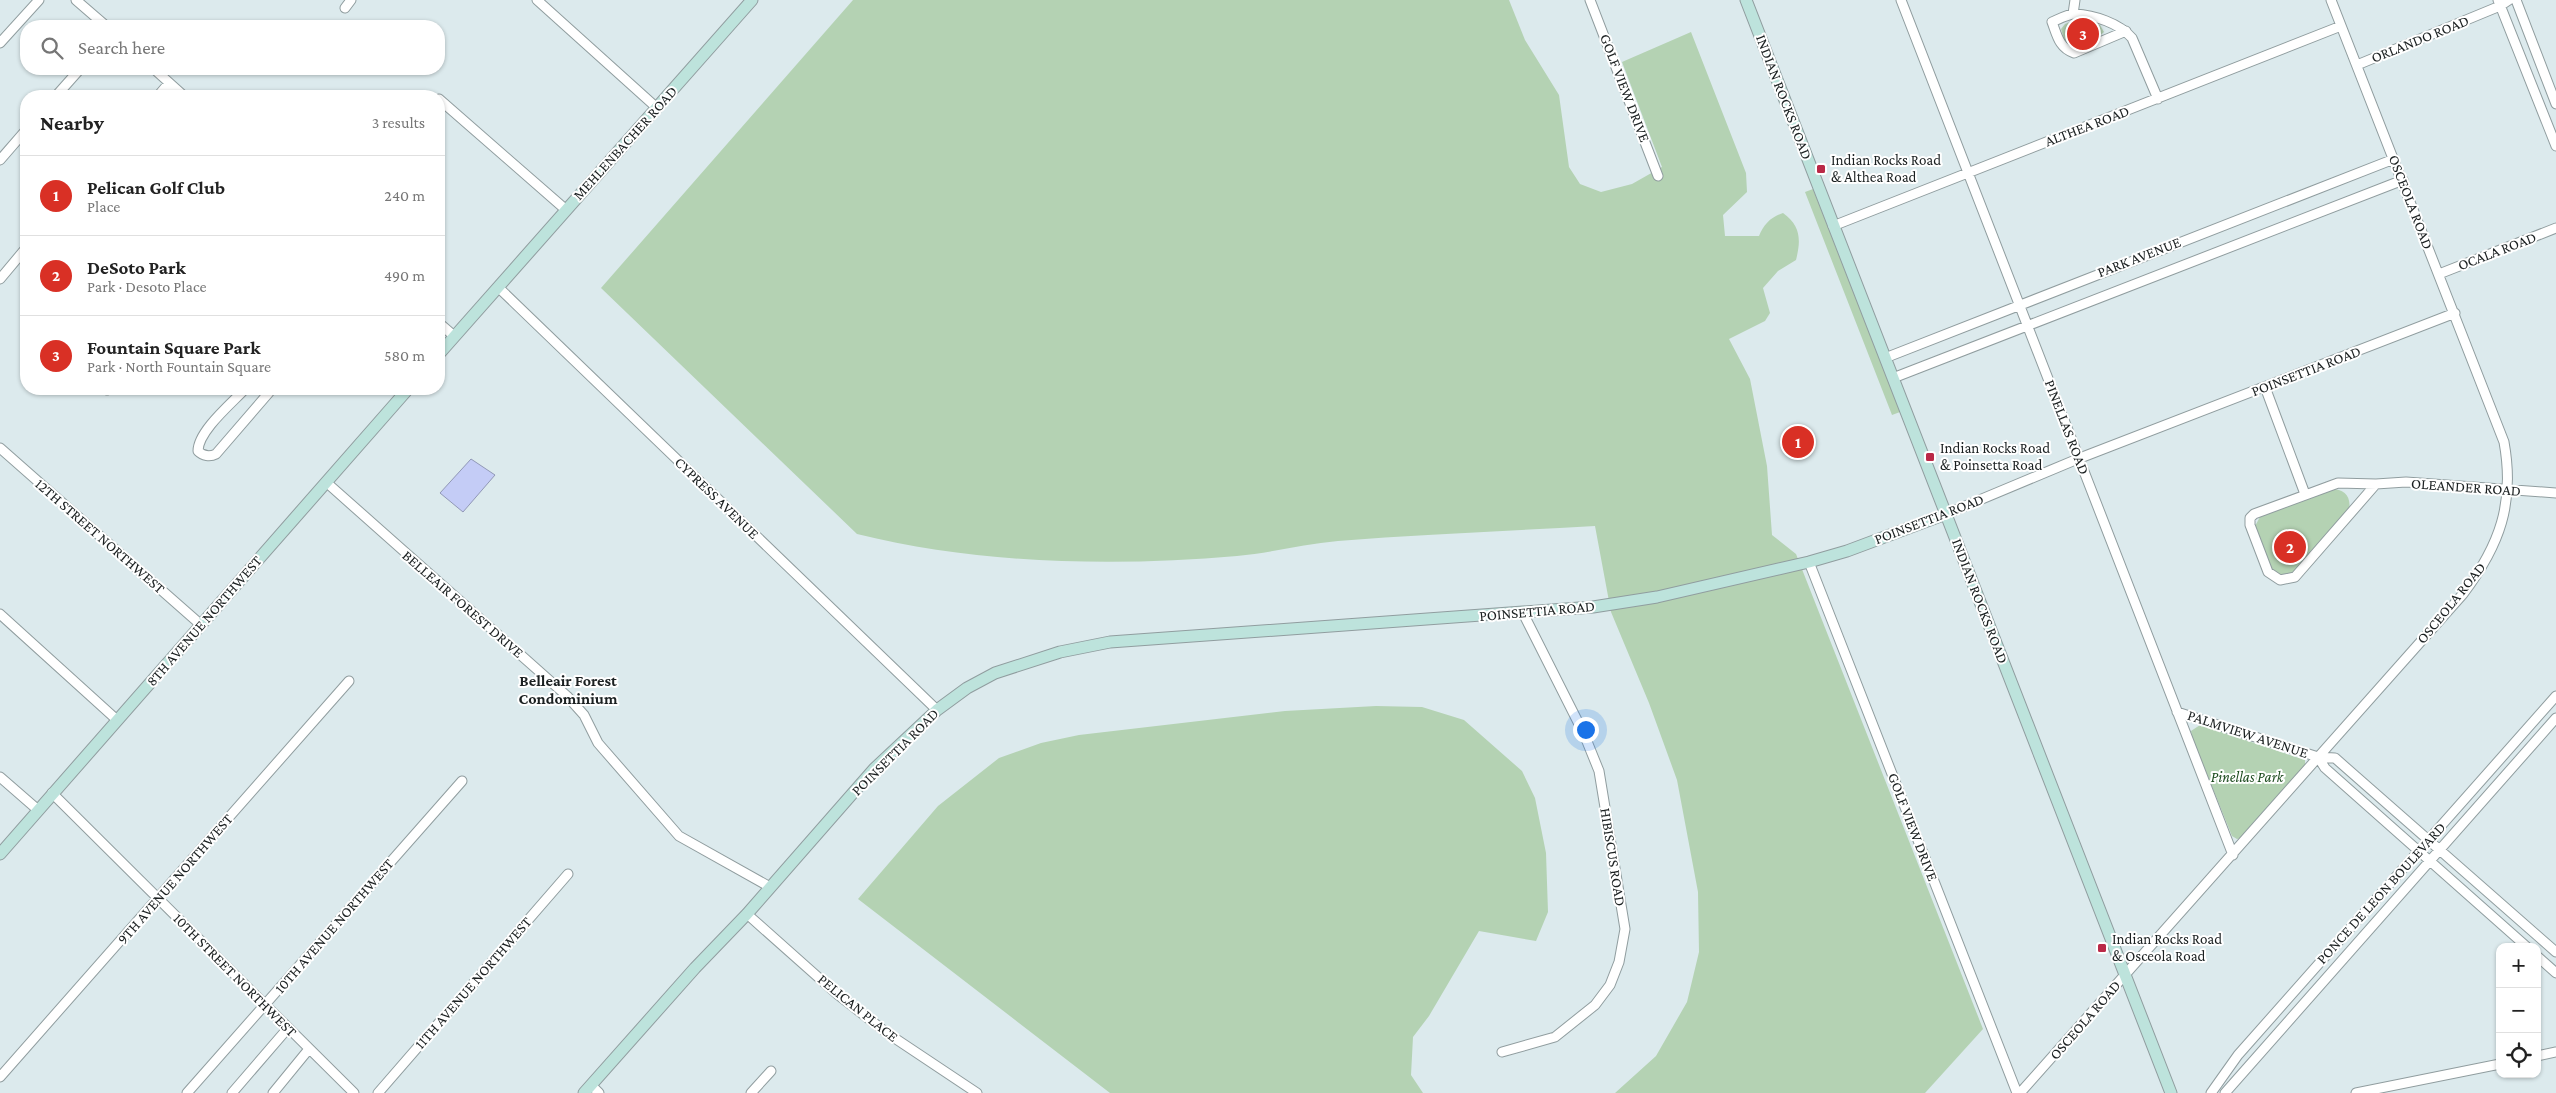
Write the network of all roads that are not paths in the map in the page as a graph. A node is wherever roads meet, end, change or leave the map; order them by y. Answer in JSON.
{"nodes":[{"id":1,"x":39,"y":0,"type":"edge"},
{"id":2,"x":76,"y":0,"type":"edge"},
{"id":3,"x":351,"y":0,"type":"edge"},
{"id":4,"x":537,"y":0,"type":"edge"},
{"id":5,"x":1590,"y":0,"type":"edge"},
{"id":6,"x":1746,"y":0,"type":"edge"},
{"id":7,"x":1901,"y":0,"type":"edge"},
{"id":8,"x":2075,"y":0,"type":"edge"},
{"id":9,"x":2331,"y":0,"type":"edge"},
{"id":10,"x":2509,"y":0,"type":"edge"},
{"id":11,"x":2516,"y":0,"type":"edge"},
{"id":12,"x":750,"y":1,"type":"edge"},
{"id":13,"x":2499,"y":3,"type":"edge"},
{"id":14,"x":345,"y":8,"type":"dead end"},
{"id":15,"x":2073,"y":14,"type":"junction"},
{"id":16,"x":21,"y":20,"type":"edge"},
{"id":17,"x":99,"y":20,"type":"edge"},
{"id":18,"x":20,"y":21,"type":"edge"},
{"id":19,"x":2341,"y":26,"type":"junction"},
{"id":20,"x":2126,"y":31,"type":"junction"},
{"id":21,"x":0,"y":43,"type":"edge"},
{"id":22,"x":2357,"y":65,"type":"junction"},
{"id":23,"x":75,"y":75,"type":"edge"},
{"id":24,"x":160,"y":75,"type":"edge"},
{"id":25,"x":169,"y":83,"type":"junction"},
{"id":26,"x":61,"y":90,"type":"edge"},
{"id":27,"x":163,"y":90,"type":"edge"},
{"id":28,"x":177,"y":90,"type":"edge"},
{"id":29,"x":2158,"y":99,"type":"junction"},
{"id":30,"x":445,"y":104,"type":"edge"},
{"id":31,"x":2556,"y":106,"type":"edge"},
{"id":32,"x":657,"y":108,"type":"junction"},
{"id":33,"x":2543,"y":113,"type":"junction"},
{"id":34,"x":20,"y":137,"type":"edge"},
{"id":35,"x":2556,"y":146,"type":"edge"},
{"id":36,"x":2394,"y":159,"type":"junction"},
{"id":37,"x":0,"y":160,"type":"edge"},
{"id":38,"x":1967,"y":172,"type":"junction"},
{"id":39,"x":1658,"y":176,"type":"dead end"},
{"id":40,"x":2402,"y":180,"type":"junction"},
{"id":41,"x":565,"y":209,"type":"junction"},
{"id":42,"x":1833,"y":226,"type":"junction"},
{"id":43,"x":2556,"y":228,"type":"edge"},
{"id":44,"x":20,"y":255,"type":"edge"},
{"id":45,"x":2439,"y":274,"type":"junction"},
{"id":46,"x":0,"y":278,"type":"edge"},
{"id":47,"x":498,"y":287,"type":"junction"},
{"id":48,"x":2019,"y":304,"type":"junction"},
{"id":49,"x":2455,"y":313,"type":"junction"},
{"id":50,"x":2028,"y":327,"type":"junction"},
{"id":51,"x":445,"y":328,"type":"edge"},
{"id":52,"x":454,"y":336,"type":"junction"},
{"id":53,"x":445,"y":347,"type":"edge"},
{"id":54,"x":1885,"y":358,"type":"junction"},
{"id":55,"x":1893,"y":378,"type":"junction"},
{"id":56,"x":2265,"y":386,"type":"junction"},
{"id":57,"x":240,"y":395,"type":"edge"},
{"id":58,"x":267,"y":395,"type":"edge"},
{"id":59,"x":403,"y":395,"type":"edge"},
{"id":60,"x":0,"y":448,"type":"edge"},
{"id":61,"x":2080,"y":458,"type":"junction"},
{"id":62,"x":326,"y":482,"type":"junction"},
{"id":63,"x":2376,"y":484,"type":"junction"},
{"id":64,"x":2508,"y":490,"type":"junction"},
{"id":65,"x":2556,"y":493,"type":"edge"},
{"id":66,"x":2305,"y":494,"type":"junction"},
{"id":67,"x":1946,"y":514,"type":"junction"},
{"id":68,"x":1810,"y":562,"type":"junction"},
{"id":69,"x":1523,"y":613,"type":"junction"},
{"id":70,"x":0,"y":614,"type":"edge"},
{"id":71,"x":200,"y":624,"type":"junction"},
{"id":72,"x":350,"y":681,"type":"dead end"},
{"id":73,"x":2556,"y":696,"type":"edge"},
{"id":74,"x":937,"y":710,"type":"junction"},
{"id":75,"x":2177,"y":712,"type":"junction"},
{"id":76,"x":2556,"y":718,"type":"edge"},
{"id":77,"x":117,"y":720,"type":"junction"},
{"id":78,"x":2318,"y":757,"type":"junction"},
{"id":79,"x":0,"y":777,"type":"edge"},
{"id":80,"x":462,"y":781,"type":"dead end"},
{"id":81,"x":52,"y":793,"type":"junction"},
{"id":82,"x":38,"y":810,"type":"junction"},
{"id":83,"x":2429,"y":839,"type":"junction"},
{"id":84,"x":2440,"y":849,"type":"junction"},
{"id":85,"x":2419,"y":851,"type":"junction"},
{"id":86,"x":0,"y":854,"type":"edge"},
{"id":87,"x":2233,"y":855,"type":"junction"},
{"id":88,"x":2429,"y":861,"type":"junction"},
{"id":89,"x":568,"y":874,"type":"dead end"},
{"id":90,"x":770,"y":887,"type":"junction"},
{"id":91,"x":158,"y":899,"type":"junction"},
{"id":92,"x":747,"y":914,"type":"junction"},
{"id":93,"x":2522,"y":943,"type":"edge"},
{"id":94,"x":2556,"y":952,"type":"edge"},
{"id":95,"x":2541,"y":959,"type":"edge"},
{"id":96,"x":2556,"y":972,"type":"edge"},
{"id":97,"x":2125,"y":974,"type":"junction"},
{"id":98,"x":264,"y":1004,"type":"junction"},
{"id":99,"x":288,"y":1028,"type":"junction"},
{"id":100,"x":309,"y":1049,"type":"junction"},
{"id":101,"x":1502,"y":1052,"type":"dead end"},
{"id":102,"x":2556,"y":1052,"type":"edge"},
{"id":103,"x":2541,"y":1055,"type":"edge"},
{"id":104,"x":2496,"y":1065,"type":"edge"},
{"id":105,"x":771,"y":1070,"type":"dead end"},
{"id":106,"x":0,"y":1078,"type":"edge"},
{"id":107,"x":591,"y":1090,"type":"edge"},
{"id":108,"x":351,"y":1092,"type":"edge"},
{"id":109,"x":2170,"y":1092,"type":"edge"},
{"id":110,"x":187,"y":1093,"type":"edge"},
{"id":111,"x":232,"y":1093,"type":"edge"},
{"id":112,"x":273,"y":1093,"type":"edge"},
{"id":113,"x":378,"y":1093,"type":"edge"},
{"id":114,"x":751,"y":1093,"type":"edge"},
{"id":115,"x":977,"y":1093,"type":"edge"},
{"id":116,"x":2018,"y":1093,"type":"edge"},
{"id":117,"x":2211,"y":1093,"type":"edge"},
{"id":118,"x":2225,"y":1093,"type":"edge"},
{"id":119,"x":2356,"y":1093,"type":"edge"}],
"edges":[{"from":1,"to":16,"type":"street"},
{"from":2,"to":17,"type":"street"},
{"from":3,"to":14,"type":"street"},
{"from":4,"to":32,"type":"street"},
{"from":5,"to":39,"type":"street","name":"GOLF VIEW DRIVE"},
{"from":6,"to":42,"type":"street","name":"INDIAN ROCKS ROAD"},
{"from":7,"to":38,"type":"street","name":"PINELLAS ROAD"},
{"from":8,"to":15,"type":"street"},
{"from":9,"to":19,"type":"street","name":"OSCEOLA ROAD"},
{"from":10,"to":13,"type":"street","name":"ORLANDO ROAD"},
{"from":11,"to":31,"type":"street"},
{"from":12,"to":32,"type":"street","name":"MEHLENBACHER ROAD"},
{"from":13,"to":22,"type":"street","name":"ORLANDO ROAD"},
{"from":13,"to":33,"type":"street"},
{"from":15,"to":20,"type":"street"},
{"from":15,"to":20,"type":"street"},
{"from":18,"to":21,"type":"street"},
{"from":19,"to":22,"type":"street","name":"OSCEOLA ROAD"},
{"from":19,"to":29,"type":"street","name":"ALTHEA ROAD"},
{"from":20,"to":29,"type":"street"},
{"from":22,"to":36,"type":"street","name":"OSCEOLA ROAD"},
{"from":23,"to":26,"type":"street"},
{"from":24,"to":25,"type":"street"},
{"from":25,"to":27,"type":"street"},
{"from":25,"to":28,"type":"street"},
{"from":29,"to":38,"type":"street","name":"ALTHEA ROAD"},
{"from":30,"to":41,"type":"street"},
{"from":31,"to":33,"type":"street"},
{"from":32,"to":41,"type":"street","name":"MEHLENBACHER ROAD"},
{"from":33,"to":35,"type":"street"},
{"from":34,"to":37,"type":"street"},
{"from":36,"to":40,"type":"street","name":"OSCEOLA ROAD"},
{"from":36,"to":48,"type":"street","name":"PARK AVENUE"},
{"from":38,"to":42,"type":"street","name":"ALTHEA ROAD"},
{"from":38,"to":48,"type":"street","name":"PINELLAS ROAD"},
{"from":40,"to":45,"type":"street","name":"OSCEOLA ROAD"},
{"from":40,"to":50,"type":"street","name":"PARK AVENUE"},
{"from":41,"to":47,"type":"street","name":"MEHLENBACHER ROAD"},
{"from":42,"to":54,"type":"street","name":"INDIAN ROCKS ROAD"},
{"from":43,"to":45,"type":"street","name":"OCALA ROAD"},
{"from":44,"to":46,"type":"street"},
{"from":45,"to":49,"type":"street","name":"OSCEOLA ROAD"},
{"from":47,"to":52,"type":"street"},
{"from":47,"to":74,"type":"street","name":"CYPRESS AVENUE"},
{"from":48,"to":50,"type":"street","name":"PINELLAS ROAD"},
{"from":48,"to":54,"type":"street","name":"PARK AVENUE"},
{"from":49,"to":56,"type":"street","name":"POINSETTIA ROAD"},
{"from":49,"to":64,"type":"street","name":"OSCEOLA ROAD"},
{"from":50,"to":55,"type":"street","name":"PARK AVENUE"},
{"from":50,"to":61,"type":"street","name":"PINELLAS ROAD"},
{"from":51,"to":52,"type":"street"},
{"from":52,"to":53,"type":"street"},
{"from":54,"to":55,"type":"street","name":"INDIAN ROCKS ROAD"},
{"from":55,"to":67,"type":"street","name":"INDIAN ROCKS ROAD"},
{"from":56,"to":61,"type":"street","name":"POINSETTIA ROAD"},
{"from":56,"to":66,"type":"street"},
{"from":57,"to":58,"type":"street"},
{"from":59,"to":62,"type":"street","name":"8TH AVENUE NORTHWEST"},
{"from":60,"to":71,"type":"street","name":"12TH STREET NORTHWEST"},
{"from":61,"to":67,"type":"street","name":"POINSETTIA ROAD"},
{"from":61,"to":75,"type":"street","name":"PINELLAS ROAD"},
{"from":62,"to":71,"type":"street","name":"8TH AVENUE NORTHWEST"},
{"from":62,"to":90,"type":"street","name":"BELLEAIR FOREST DRIVE"},
{"from":63,"to":64,"type":"street","name":"OLEANDER ROAD"},
{"from":63,"to":66,"type":"street","name":"OLEANDER ROAD"},
{"from":63,"to":66,"type":"street","name":"OLEANDER ROAD"},
{"from":64,"to":65,"type":"street","name":"OLEANDER ROAD"},
{"from":64,"to":78,"type":"street","name":"OSCEOLA ROAD"},
{"from":67,"to":68,"type":"street","name":"POINSETTIA ROAD"},
{"from":67,"to":97,"type":"street","name":"INDIAN ROCKS ROAD"},
{"from":68,"to":69,"type":"street","name":"POINSETTIA ROAD"},
{"from":68,"to":116,"type":"street","name":"GOLF VIEW DRIVE"},
{"from":69,"to":74,"type":"street","name":"POINSETTIA ROAD"},
{"from":69,"to":101,"type":"street","name":"HIBISCUS ROAD"},
{"from":70,"to":77,"type":"street"},
{"from":71,"to":77,"type":"street","name":"8TH AVENUE NORTHWEST"},
{"from":72,"to":91,"type":"street","name":"9TH AVENUE NORTHWEST"},
{"from":73,"to":83,"type":"street","name":"PONCE DE LEON BOULEVARD"},
{"from":74,"to":90,"type":"street","name":"POINSETTIA ROAD"},
{"from":75,"to":78,"type":"street","name":"PALMVIEW AVENUE"},
{"from":75,"to":87,"type":"street","name":"PINELLAS ROAD"},
{"from":76,"to":84,"type":"street","name":"PONCE DE LEON BOULEVARD"},
{"from":77,"to":81,"type":"street","name":"8TH AVENUE NORTHWEST"},
{"from":78,"to":83,"type":"street","name":"PALMVIEW AVENUE"},
{"from":78,"to":85,"type":"street","name":"PALMVIEW AVENUE"},
{"from":78,"to":87,"type":"street","name":"OSCEOLA ROAD"},
{"from":79,"to":82,"type":"street"},
{"from":80,"to":98,"type":"street","name":"10TH AVENUE NORTHWEST"},
{"from":81,"to":82,"type":"street","name":"8TH AVENUE NORTHWEST"},
{"from":81,"to":91,"type":"street","name":"10TH STREET NORTHWEST"},
{"from":82,"to":86,"type":"street","name":"8TH AVENUE NORTHWEST"},
{"from":83,"to":84,"type":"street","name":"PALMVIEW AVENUE"},
{"from":83,"to":85,"type":"street","name":"PONCE DE LEON BOULEVARD"},
{"from":84,"to":88,"type":"street","name":"PONCE DE LEON BOULEVARD"},
{"from":84,"to":94,"type":"street","name":"PALMVIEW AVENUE"},
{"from":85,"to":88,"type":"street","name":"PALMVIEW AVENUE"},
{"from":85,"to":117,"type":"street","name":"PONCE DE LEON BOULEVARD"},
{"from":87,"to":97,"type":"street","name":"OSCEOLA ROAD"},
{"from":88,"to":93,"type":"street","name":"PALMVIEW AVENUE"},
{"from":88,"to":118,"type":"street","name":"PONCE DE LEON BOULEVARD"},
{"from":89,"to":113,"type":"street","name":"11TH AVENUE NORTHWEST"},
{"from":90,"to":92,"type":"street","name":"POINSETTIA ROAD"},
{"from":91,"to":98,"type":"street","name":"10TH STREET NORTHWEST"},
{"from":91,"to":106,"type":"street","name":"9TH AVENUE NORTHWEST"},
{"from":92,"to":107,"type":"street","name":"POINSETTIA ROAD"},
{"from":92,"to":115,"type":"street","name":"PELICAN PLACE"},
{"from":95,"to":96,"type":"street"},
{"from":97,"to":109,"type":"street","name":"INDIAN ROCKS ROAD"},
{"from":97,"to":116,"type":"street","name":"OSCEOLA ROAD"},
{"from":98,"to":99,"type":"street","name":"10TH STREET NORTHWEST"},
{"from":98,"to":110,"type":"street","name":"10TH AVENUE NORTHWEST"},
{"from":99,"to":100,"type":"street","name":"10TH STREET NORTHWEST"},
{"from":99,"to":111,"type":"street"},
{"from":100,"to":108,"type":"street","name":"10TH STREET NORTHWEST"},
{"from":100,"to":112,"type":"street"},
{"from":102,"to":103,"type":"street"},
{"from":104,"to":119,"type":"street"},
{"from":105,"to":114,"type":"street"}]}
